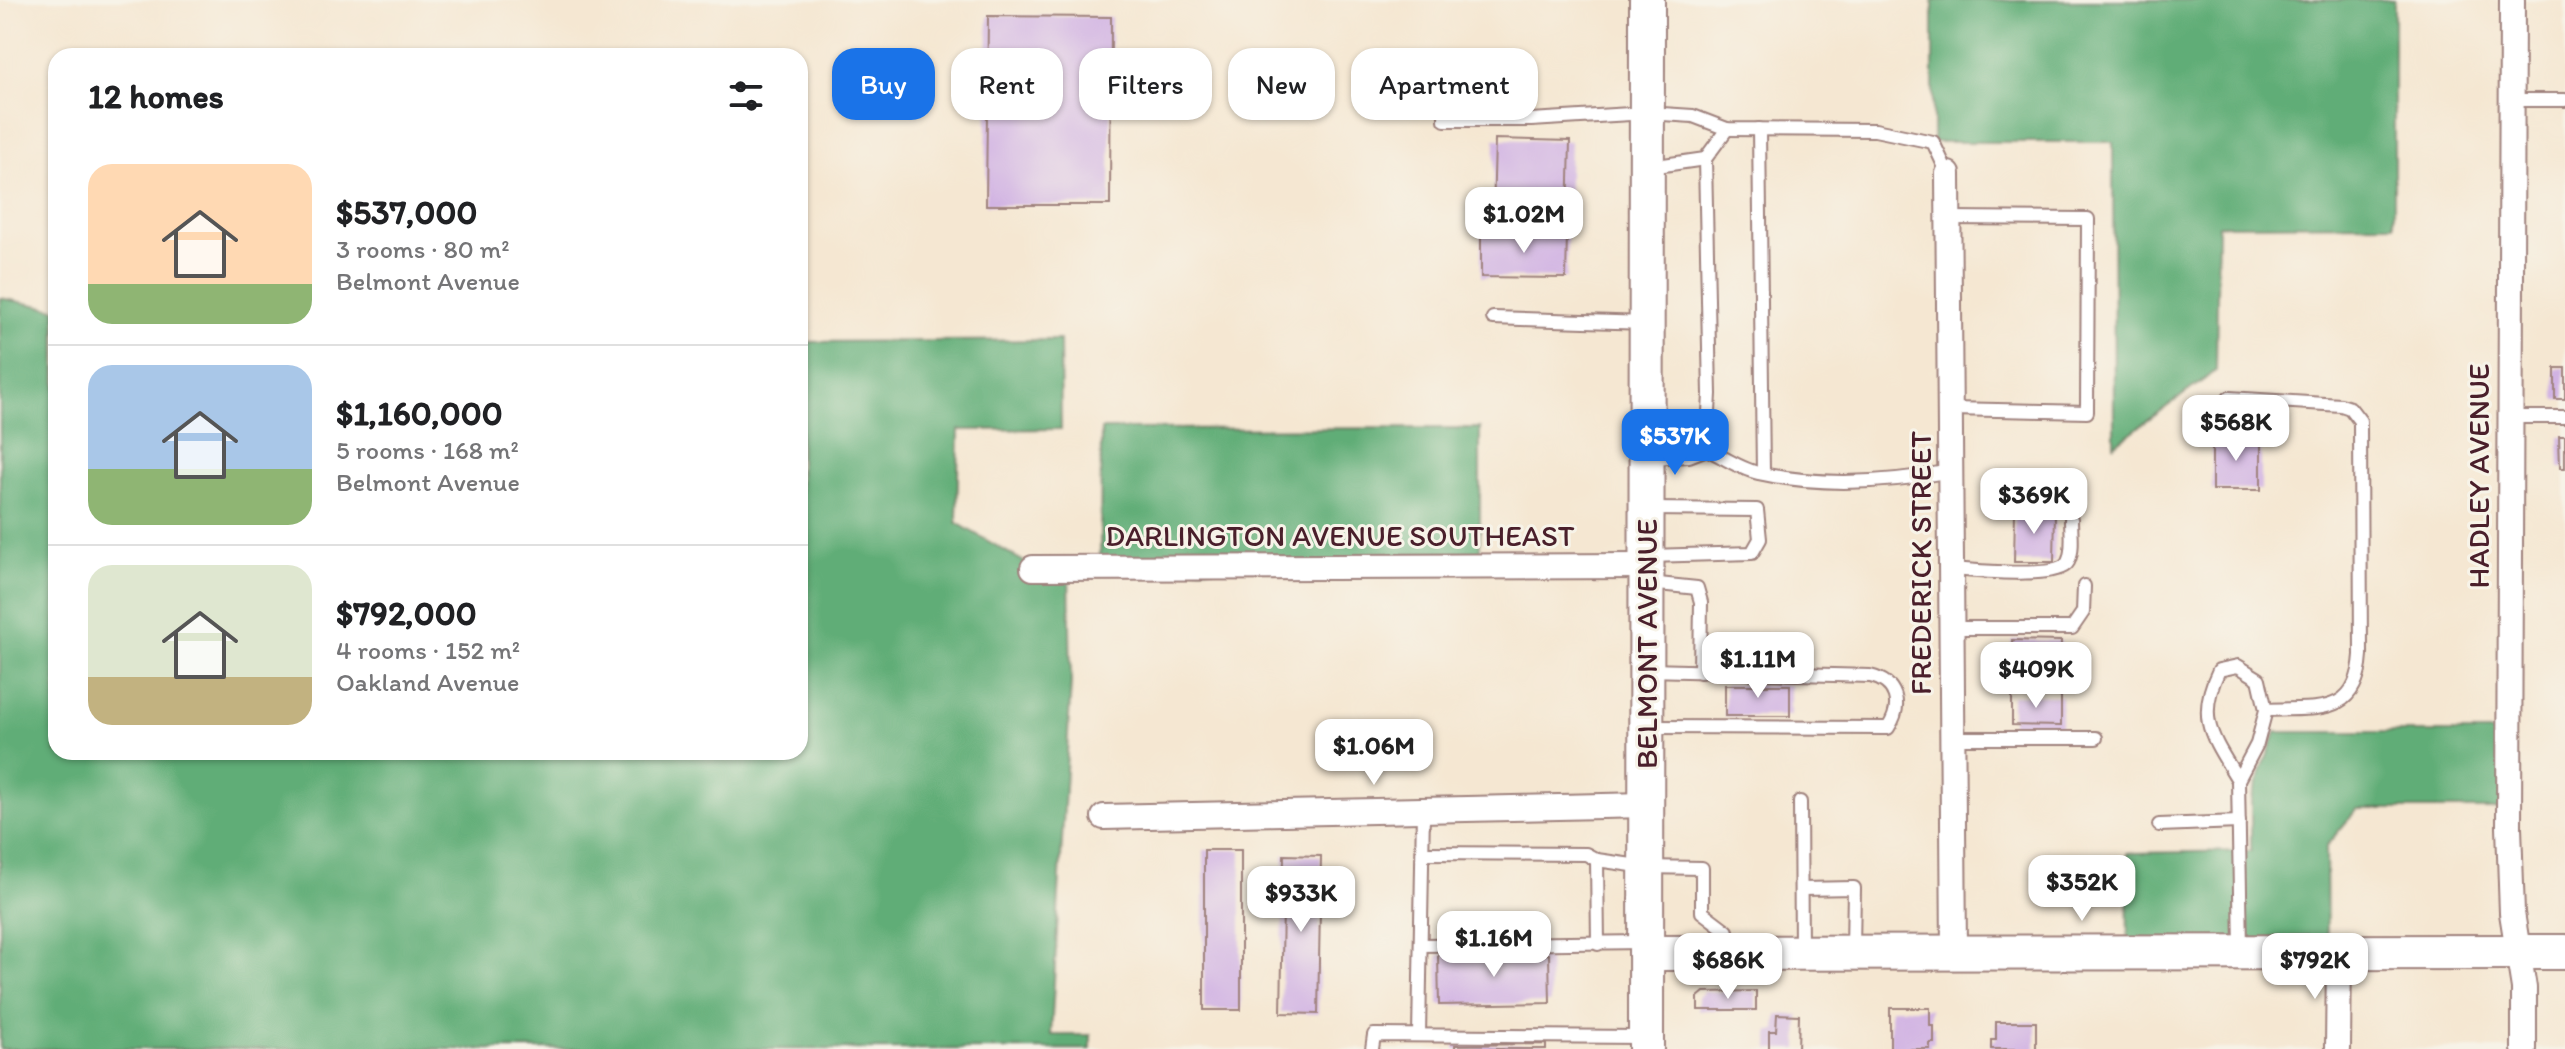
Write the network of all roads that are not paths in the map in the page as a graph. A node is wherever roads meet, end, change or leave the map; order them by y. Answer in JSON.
{"nodes":[{"id":1,"x":1647,"y":0,"type":"edge"},
{"id":2,"x":2512,"y":0,"type":"edge"},
{"id":3,"x":2511,"y":100,"type":"junction"},
{"id":4,"x":2565,"y":100,"type":"edge"},
{"id":5,"x":1647,"y":113,"type":"junction"},
{"id":6,"x":1538,"y":120,"type":"edge"},
{"id":7,"x":1727,"y":129,"type":"junction"},
{"id":8,"x":1759,"y":129,"type":"junction"},
{"id":9,"x":1705,"y":159,"type":"junction"},
{"id":10,"x":1647,"y":168,"type":"junction"},
{"id":11,"x":1948,"y":174,"type":"joint"},
{"id":12,"x":1949,"y":218,"type":"junction"},
{"id":13,"x":1493,"y":318,"type":"dead end"},
{"id":14,"x":1646,"y":323,"type":"junction"},
{"id":15,"x":2229,"y":398,"type":"dead end"},
{"id":16,"x":1951,"y":409,"type":"junction"},
{"id":17,"x":2510,"y":417,"type":"junction"},
{"id":18,"x":2565,"y":417,"type":"edge"},
{"id":19,"x":1707,"y":449,"type":"junction"},
{"id":20,"x":1646,"y":458,"type":"junction"},
{"id":21,"x":1951,"y":471,"type":"junction"},
{"id":22,"x":1763,"y":473,"type":"junction"},
{"id":23,"x":1646,"y":509,"type":"junction"},
{"id":24,"x":2071,"y":519,"type":"dead end"},
{"id":25,"x":1033,"y":568,"type":"dead end"},
{"id":26,"x":1646,"y":568,"type":"junction"},
{"id":27,"x":1952,"y":569,"type":"junction"},
{"id":28,"x":2084,"y":586,"type":"dead end"},
{"id":29,"x":1952,"y":628,"type":"junction"},
{"id":30,"x":1646,"y":670,"type":"junction"},
{"id":31,"x":1700,"y":672,"type":"junction"},
{"id":32,"x":2266,"y":710,"type":"junction"},
{"id":33,"x":1646,"y":727,"type":"junction"},
{"id":34,"x":1953,"y":738,"type":"junction"},
{"id":35,"x":2096,"y":738,"type":"dead end"},
{"id":36,"x":2238,"y":780,"type":"junction"},
{"id":37,"x":1800,"y":802,"type":"dead end"},
{"id":38,"x":1646,"y":805,"type":"junction"},
{"id":39,"x":1423,"y":810,"type":"junction"},
{"id":40,"x":1104,"y":817,"type":"dead end"},
{"id":41,"x":2239,"y":822,"type":"junction"},
{"id":42,"x":2159,"y":825,"type":"dead end"},
{"id":43,"x":1423,"y":853,"type":"junction"},
{"id":44,"x":1597,"y":860,"type":"junction"},
{"id":45,"x":1646,"y":867,"type":"junction"},
{"id":46,"x":1802,"y":889,"type":"junction"},
{"id":47,"x":1598,"y":944,"type":"junction"},
{"id":48,"x":1421,"y":945,"type":"junction"},
{"id":49,"x":1646,"y":948,"type":"junction"},
{"id":50,"x":1954,"y":952,"type":"junction"},
{"id":51,"x":2565,"y":952,"type":"edge"},
{"id":52,"x":1853,"y":953,"type":"junction"},
{"id":53,"x":2241,"y":953,"type":"junction"},
{"id":54,"x":2339,"y":953,"type":"junction"},
{"id":55,"x":2518,"y":953,"type":"junction"},
{"id":56,"x":1727,"y":954,"type":"junction"},
{"id":57,"x":1801,"y":954,"type":"junction"},
{"id":58,"x":1419,"y":1035,"type":"junction"},
{"id":59,"x":1646,"y":1043,"type":"edge"},
{"id":60,"x":1372,"y":1049,"type":"edge"},
{"id":61,"x":2338,"y":1049,"type":"edge"},
{"id":62,"x":2524,"y":1049,"type":"edge"}],
"edges":[{"from":1,"to":5,"type":"main road","name":"BELMONT AVENUE"},
{"from":2,"to":3,"type":"street","name":"HADLEY AVENUE"},
{"from":3,"to":4,"type":"lane"},
{"from":3,"to":17,"type":"street","name":"HADLEY AVENUE"},
{"from":5,"to":6,"type":"lane"},
{"from":5,"to":7,"type":"lane"},
{"from":5,"to":10,"type":"main road","name":"BELMONT AVENUE"},
{"from":7,"to":8,"type":"lane"},
{"from":7,"to":9,"type":"lane"},
{"from":8,"to":11,"type":"lane"},
{"from":8,"to":22,"type":"lane"},
{"from":9,"to":10,"type":"lane"},
{"from":9,"to":19,"type":"lane"},
{"from":10,"to":14,"type":"main road","name":"BELMONT AVENUE"},
{"from":11,"to":12,"type":"street","name":"FREDERICK STREET"},
{"from":12,"to":16,"type":"street","name":"FREDERICK STREET"},
{"from":12,"to":16,"type":"lane"},
{"from":13,"to":14,"type":"lane"},
{"from":14,"to":20,"type":"main road","name":"BELMONT AVENUE"},
{"from":15,"to":32,"type":"lane"},
{"from":16,"to":21,"type":"street","name":"FREDERICK STREET"},
{"from":17,"to":18,"type":"lane"},
{"from":17,"to":55,"type":"street","name":"HADLEY AVENUE"},
{"from":19,"to":20,"type":"lane"},
{"from":19,"to":22,"type":"lane"},
{"from":20,"to":23,"type":"main road","name":"BELMONT AVENUE"},
{"from":21,"to":22,"type":"lane"},
{"from":21,"to":27,"type":"street","name":"FREDERICK STREET"},
{"from":23,"to":26,"type":"main road","name":"BELMONT AVENUE"},
{"from":23,"to":26,"type":"lane"},
{"from":24,"to":27,"type":"lane"},
{"from":25,"to":26,"type":"street","name":"DARLINGTON AVENUE SOUTHEAST"},
{"from":26,"to":30,"type":"main road","name":"BELMONT AVENUE"},
{"from":26,"to":31,"type":"lane"},
{"from":27,"to":29,"type":"street","name":"FREDERICK STREET"},
{"from":28,"to":29,"type":"lane"},
{"from":29,"to":34,"type":"street","name":"FREDERICK STREET"},
{"from":30,"to":31,"type":"lane"},
{"from":30,"to":33,"type":"main road","name":"BELMONT AVENUE"},
{"from":31,"to":33,"type":"lane"},
{"from":32,"to":36,"type":"lane"},
{"from":32,"to":36,"type":"lane"},
{"from":33,"to":38,"type":"main road","name":"BELMONT AVENUE"},
{"from":34,"to":35,"type":"lane"},
{"from":34,"to":50,"type":"street","name":"FREDERICK STREET"},
{"from":36,"to":41,"type":"lane"},
{"from":37,"to":46,"type":"lane"},
{"from":38,"to":39,"type":"street"},
{"from":38,"to":45,"type":"main road","name":"BELMONT AVENUE"},
{"from":39,"to":40,"type":"street"},
{"from":39,"to":43,"type":"lane"},
{"from":41,"to":42,"type":"lane"},
{"from":41,"to":53,"type":"lane"},
{"from":43,"to":44,"type":"lane"},
{"from":43,"to":48,"type":"lane"},
{"from":44,"to":45,"type":"lane"},
{"from":44,"to":47,"type":"lane"},
{"from":45,"to":49,"type":"main road","name":"BELMONT AVENUE"},
{"from":45,"to":56,"type":"lane"},
{"from":46,"to":52,"type":"lane"},
{"from":46,"to":57,"type":"lane"},
{"from":47,"to":48,"type":"lane"},
{"from":47,"to":49,"type":"lane"},
{"from":48,"to":58,"type":"lane"},
{"from":49,"to":56,"type":"main road"},
{"from":49,"to":59,"type":"main road","name":"BELMONT AVENUE"},
{"from":50,"to":52,"type":"main road"},
{"from":50,"to":53,"type":"main road"},
{"from":51,"to":55,"type":"main road"},
{"from":52,"to":57,"type":"main road"},
{"from":53,"to":54,"type":"main road"},
{"from":54,"to":55,"type":"main road"},
{"from":54,"to":61,"type":"street"},
{"from":55,"to":62,"type":"street","name":"HADLEY AVENUE"},
{"from":56,"to":57,"type":"main road"},
{"from":58,"to":59,"type":"lane"},
{"from":58,"to":60,"type":"lane"}]}
